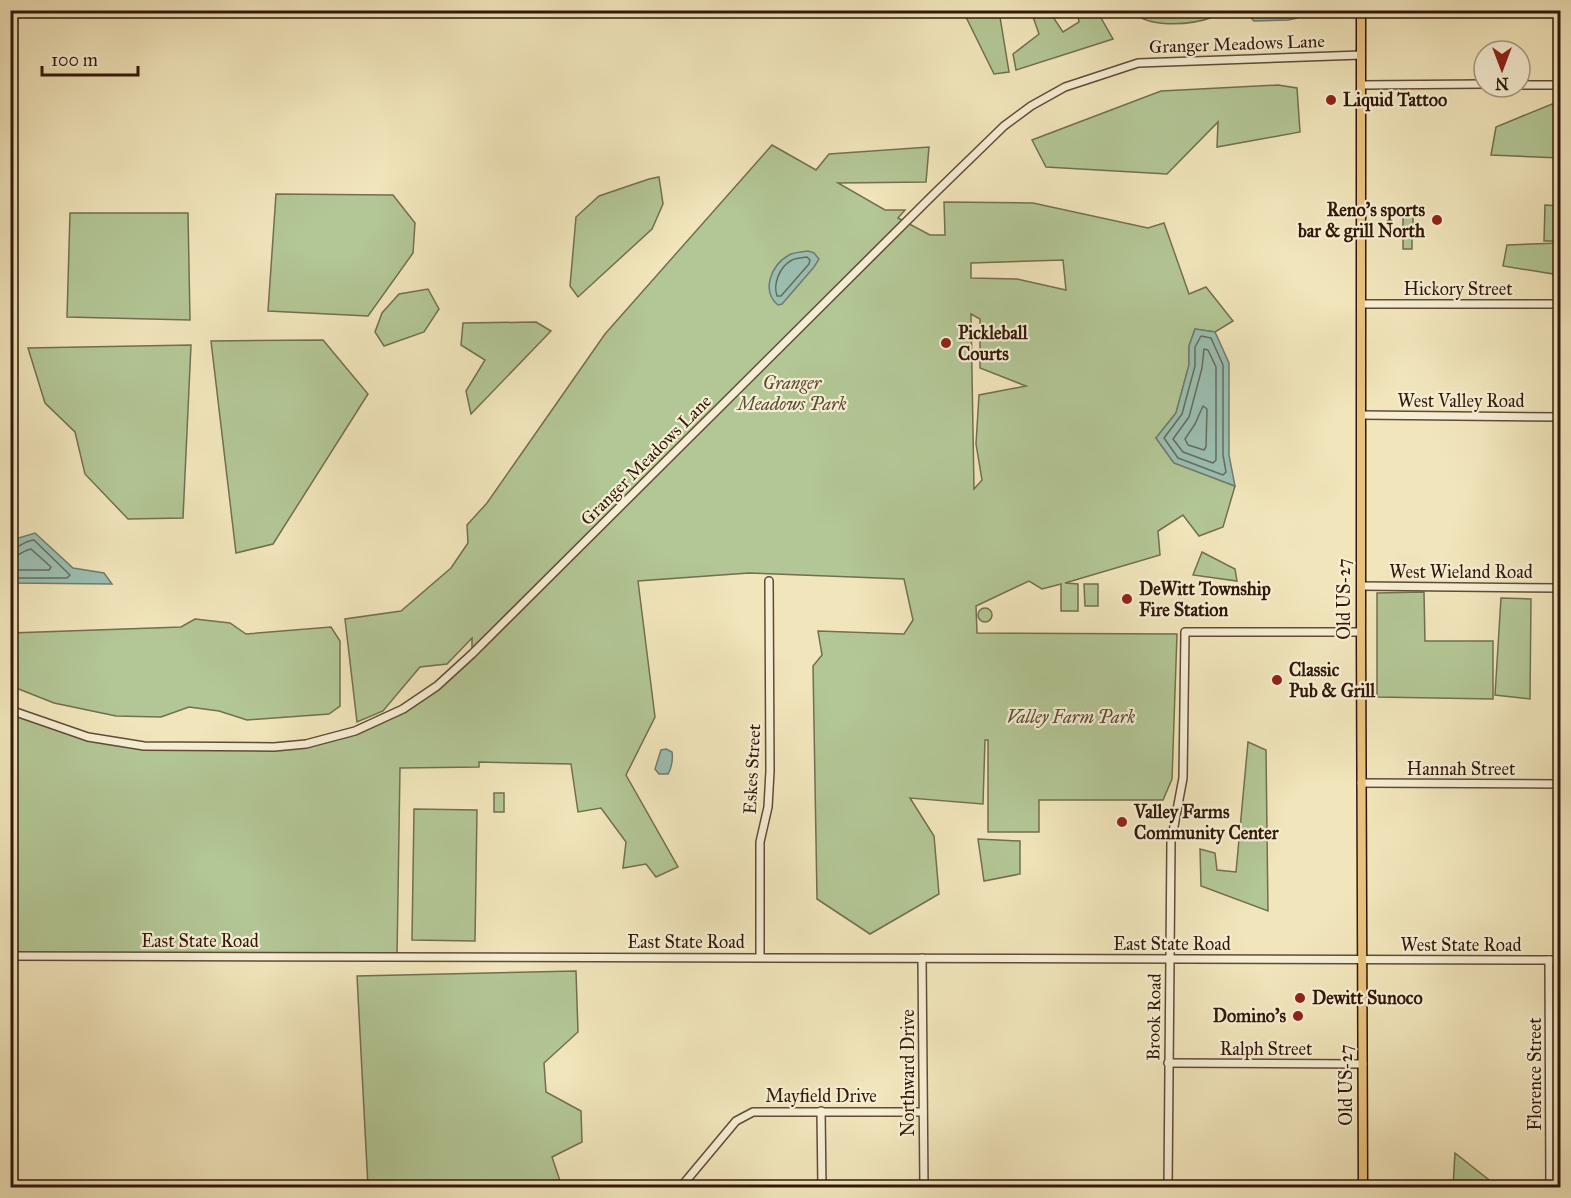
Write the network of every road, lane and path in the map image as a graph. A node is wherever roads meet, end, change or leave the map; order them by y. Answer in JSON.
{"nodes":[{"id":1,"x":1361,"y":10,"type":"edge"},
{"id":2,"x":1361,"y":55,"type":"junction"},
{"id":3,"x":1472,"y":84,"type":"edge"},
{"id":4,"x":1532,"y":85,"type":"edge"},
{"id":5,"x":1560,"y":85,"type":"edge"},
{"id":6,"x":1361,"y":86,"type":"junction"},
{"id":7,"x":1362,"y":304,"type":"junction"},
{"id":8,"x":1553,"y":304,"type":"dead end"},
{"id":9,"x":1362,"y":415,"type":"junction"},
{"id":10,"x":1560,"y":417,"type":"edge"},
{"id":11,"x":769,"y":581,"type":"dead end"},
{"id":12,"x":1361,"y":586,"type":"junction"},
{"id":13,"x":1560,"y":588,"type":"edge"},
{"id":14,"x":1361,"y":632,"type":"junction"},
{"id":15,"x":10,"y":710,"type":"edge"},
{"id":16,"x":1361,"y":783,"type":"junction"},
{"id":17,"x":1560,"y":784,"type":"edge"},
{"id":18,"x":10,"y":956,"type":"edge"},
{"id":19,"x":760,"y":957,"type":"junction"},
{"id":20,"x":922,"y":958,"type":"junction"},
{"id":21,"x":1170,"y":959,"type":"junction"},
{"id":22,"x":1362,"y":959,"type":"junction"},
{"id":23,"x":1549,"y":960,"type":"junction"},
{"id":24,"x":1560,"y":960,"type":"edge"},
{"id":25,"x":1168,"y":1064,"type":"junction"},
{"id":26,"x":1363,"y":1064,"type":"junction"},
{"id":27,"x":821,"y":1111,"type":"junction"},
{"id":28,"x":923,"y":1112,"type":"junction"},
{"id":29,"x":680,"y":1188,"type":"edge"},
{"id":30,"x":822,"y":1188,"type":"edge"},
{"id":31,"x":924,"y":1188,"type":"edge"},
{"id":32,"x":1168,"y":1188,"type":"edge"},
{"id":33,"x":1363,"y":1188,"type":"edge"},
{"id":34,"x":1550,"y":1188,"type":"edge"}],
"edges":[{"from":1,"to":2,"type":"main road","name":"Old US-27"},
{"from":2,"to":6,"type":"main road","name":"Old US-27"},
{"from":2,"to":15,"type":"street","name":"Granger Meadows Lane"},
{"from":3,"to":6,"type":"street"},
{"from":4,"to":5,"type":"street"},
{"from":6,"to":7,"type":"main road","name":"Old US-27"},
{"from":7,"to":8,"type":"street","name":"Hickory Street"},
{"from":7,"to":9,"type":"main road","name":"Old US-27"},
{"from":9,"to":10,"type":"street","name":"West Valley Road"},
{"from":9,"to":12,"type":"main road","name":"Old US-27"},
{"from":11,"to":19,"type":"street","name":"Eskes Street"},
{"from":12,"to":13,"type":"street","name":"West Wieland Road"},
{"from":12,"to":14,"type":"main road","name":"Old US-27"},
{"from":14,"to":16,"type":"main road","name":"Old US-27"},
{"from":14,"to":21,"type":"street","name":"Brook Road"},
{"from":16,"to":17,"type":"street","name":"Hannah Street"},
{"from":16,"to":22,"type":"main road","name":"Old US-27"},
{"from":18,"to":19,"type":"street","name":"East State Road"},
{"from":19,"to":20,"type":"street","name":"East State Road"},
{"from":20,"to":21,"type":"street","name":"East State Road"},
{"from":20,"to":28,"type":"street","name":"Northward Drive"},
{"from":21,"to":22,"type":"street","name":"East State Road"},
{"from":21,"to":25,"type":"street","name":"Brook Road"},
{"from":22,"to":23,"type":"street","name":"West State Road"},
{"from":22,"to":26,"type":"main road","name":"Old US-27"},
{"from":23,"to":24,"type":"street","name":"West State Road"},
{"from":23,"to":34,"type":"street","name":"Florence Street"},
{"from":25,"to":26,"type":"street","name":"Ralph Street"},
{"from":25,"to":32,"type":"street","name":"Brook Road"},
{"from":26,"to":33,"type":"main road","name":"Old US-27"},
{"from":27,"to":28,"type":"street","name":"Mayfield Drive"},
{"from":27,"to":29,"type":"street","name":"Mayfield Drive"},
{"from":27,"to":30,"type":"street"},
{"from":28,"to":31,"type":"street","name":"Northward Drive"}]}
